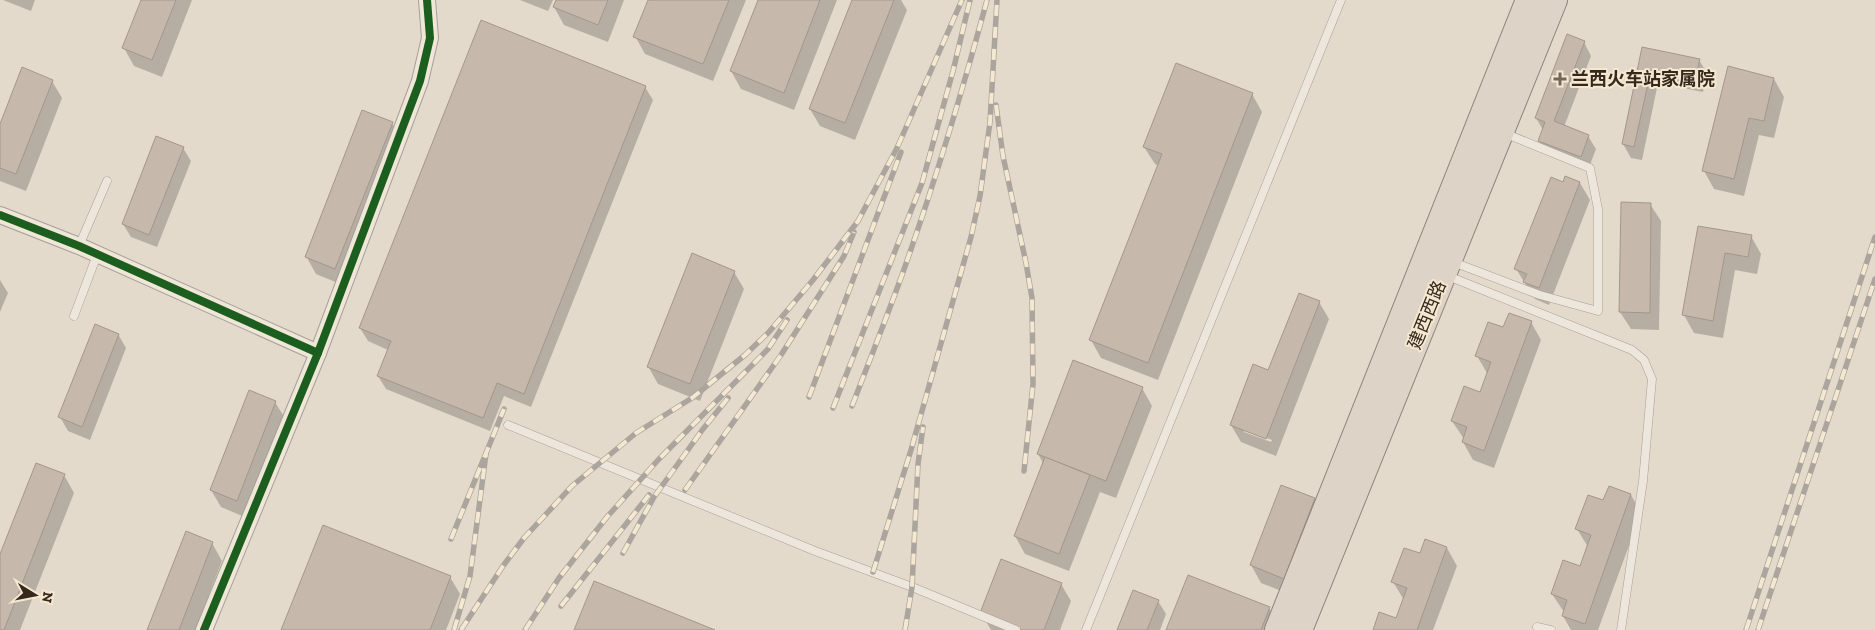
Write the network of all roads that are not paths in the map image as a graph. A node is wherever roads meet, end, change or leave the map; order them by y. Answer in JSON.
{"nodes":[{"id":1,"x":427,"y":0,"type":"edge"},
{"id":2,"x":1340,"y":0,"type":"edge"},
{"id":3,"x":1529,"y":0,"type":"edge"},
{"id":4,"x":1554,"y":0,"type":"edge"},
{"id":5,"x":1500,"y":132,"type":"junction"},
{"id":6,"x":107,"y":181,"type":"dead end"},
{"id":7,"x":0,"y":215,"type":"edge"},
{"id":8,"x":79,"y":246,"type":"junction"},
{"id":9,"x":97,"y":255,"type":"junction"},
{"id":10,"x":1446,"y":267,"type":"junction"},
{"id":11,"x":74,"y":316,"type":"dead end"},
{"id":12,"x":318,"y":352,"type":"junction"},
{"id":13,"x":508,"y":425,"type":"dead end"},
{"id":14,"x":1537,"y":627,"type":"dead end"},
{"id":15,"x":204,"y":630,"type":"edge"},
{"id":16,"x":1016,"y":630,"type":"edge"},
{"id":17,"x":1086,"y":630,"type":"edge"},
{"id":18,"x":1278,"y":630,"type":"edge"},
{"id":19,"x":1299,"y":630,"type":"edge"},
{"id":20,"x":1551,"y":630,"type":"edge"},
{"id":21,"x":1621,"y":630,"type":"edge"}],
"edges":[{"from":1,"to":12,"type":"street"},
{"from":2,"to":17,"type":"lane"},
{"from":3,"to":18,"type":"highway","name":"建西西路"},
{"from":4,"to":5,"type":"highway","name":"建西西路"},
{"from":5,"to":10,"type":"highway","name":"建西西路"},
{"from":5,"to":10,"type":"lane"},
{"from":6,"to":8,"type":"lane"},
{"from":7,"to":8,"type":"street"},
{"from":8,"to":9,"type":"street"},
{"from":9,"to":11,"type":"lane"},
{"from":9,"to":12,"type":"street"},
{"from":10,"to":19,"type":"highway","name":"建西西路"},
{"from":10,"to":21,"type":"lane"},
{"from":12,"to":15,"type":"street"},
{"from":13,"to":16,"type":"lane"},
{"from":14,"to":20,"type":"lane"}]}
